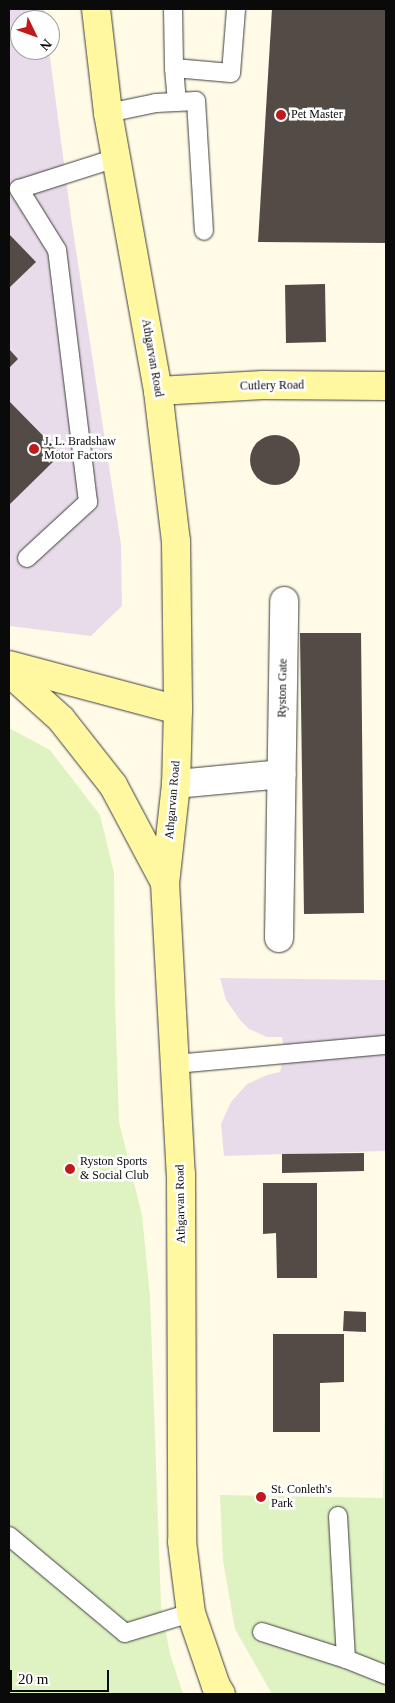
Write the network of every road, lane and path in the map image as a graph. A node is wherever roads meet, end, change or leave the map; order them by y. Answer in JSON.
{"nodes":[{"id":1,"x":96,"y":9,"type":"edge"},
{"id":2,"x":173,"y":9,"type":"edge"},
{"id":3,"x":236,"y":9,"type":"edge"},
{"id":4,"x":174,"y":68,"type":"junction"},
{"id":5,"x":177,"y":102,"type":"junction"},
{"id":6,"x":108,"y":113,"type":"junction"},
{"id":7,"x":116,"y":158,"type":"junction"},
{"id":8,"x":204,"y":231,"type":"dead end"},
{"id":9,"x":386,"y":386,"type":"edge"},
{"id":10,"x":158,"y":391,"type":"junction"},
{"id":11,"x":27,"y":558,"type":"dead end"},
{"id":12,"x":284,"y":601,"type":"dead end"},
{"id":13,"x":9,"y":665,"type":"edge"},
{"id":14,"x":9,"y":672,"type":"edge"},
{"id":15,"x":178,"y":710,"type":"junction"},
{"id":16,"x":282,"y":774,"type":"junction"},
{"id":17,"x":176,"y":784,"type":"junction"},
{"id":18,"x":164,"y":883,"type":"junction"},
{"id":19,"x":279,"y":938,"type":"dead end"},
{"id":20,"x":386,"y":1045,"type":"edge"},
{"id":21,"x":176,"y":1064,"type":"junction"},
{"id":22,"x":338,"y":1516,"type":"dead end"},
{"id":23,"x":9,"y":1536,"type":"edge"},
{"id":24,"x":191,"y":1613,"type":"junction"},
{"id":25,"x":262,"y":1632,"type":"dead end"},
{"id":26,"x":346,"y":1659,"type":"junction"},
{"id":27,"x":386,"y":1675,"type":"edge"},
{"id":28,"x":221,"y":1694,"type":"edge"}],
"edges":[{"from":1,"to":6,"type":"main road","name":"Athgarvan Road"},
{"from":2,"to":4,"type":"lane"},
{"from":3,"to":4,"type":"lane"},
{"from":4,"to":5,"type":"lane"},
{"from":5,"to":6,"type":"lane"},
{"from":5,"to":8,"type":"lane"},
{"from":6,"to":7,"type":"main road","name":"Athgarvan Road"},
{"from":7,"to":10,"type":"main road","name":"Athgarvan Road"},
{"from":7,"to":11,"type":"lane"},
{"from":9,"to":10,"type":"main road","name":"Cutlery Road"},
{"from":10,"to":15,"type":"main road","name":"Athgarvan Road"},
{"from":12,"to":16,"type":"street","name":"Ryston Gate"},
{"from":13,"to":15,"type":"main road"},
{"from":14,"to":18,"type":"main road"},
{"from":15,"to":17,"type":"main road","name":"Athgarvan Road"},
{"from":16,"to":17,"type":"street"},
{"from":16,"to":19,"type":"street","name":"Ryston Gate"},
{"from":17,"to":18,"type":"main road","name":"Athgarvan Road"},
{"from":18,"to":21,"type":"main road","name":"Athgarvan Road"},
{"from":20,"to":21,"type":"lane"},
{"from":21,"to":24,"type":"main road","name":"Athgarvan Road"},
{"from":22,"to":26,"type":"lane"},
{"from":23,"to":24,"type":"lane"},
{"from":24,"to":28,"type":"main road","name":"Athgarvan Road"},
{"from":25,"to":26,"type":"lane"},
{"from":26,"to":27,"type":"lane"}]}
